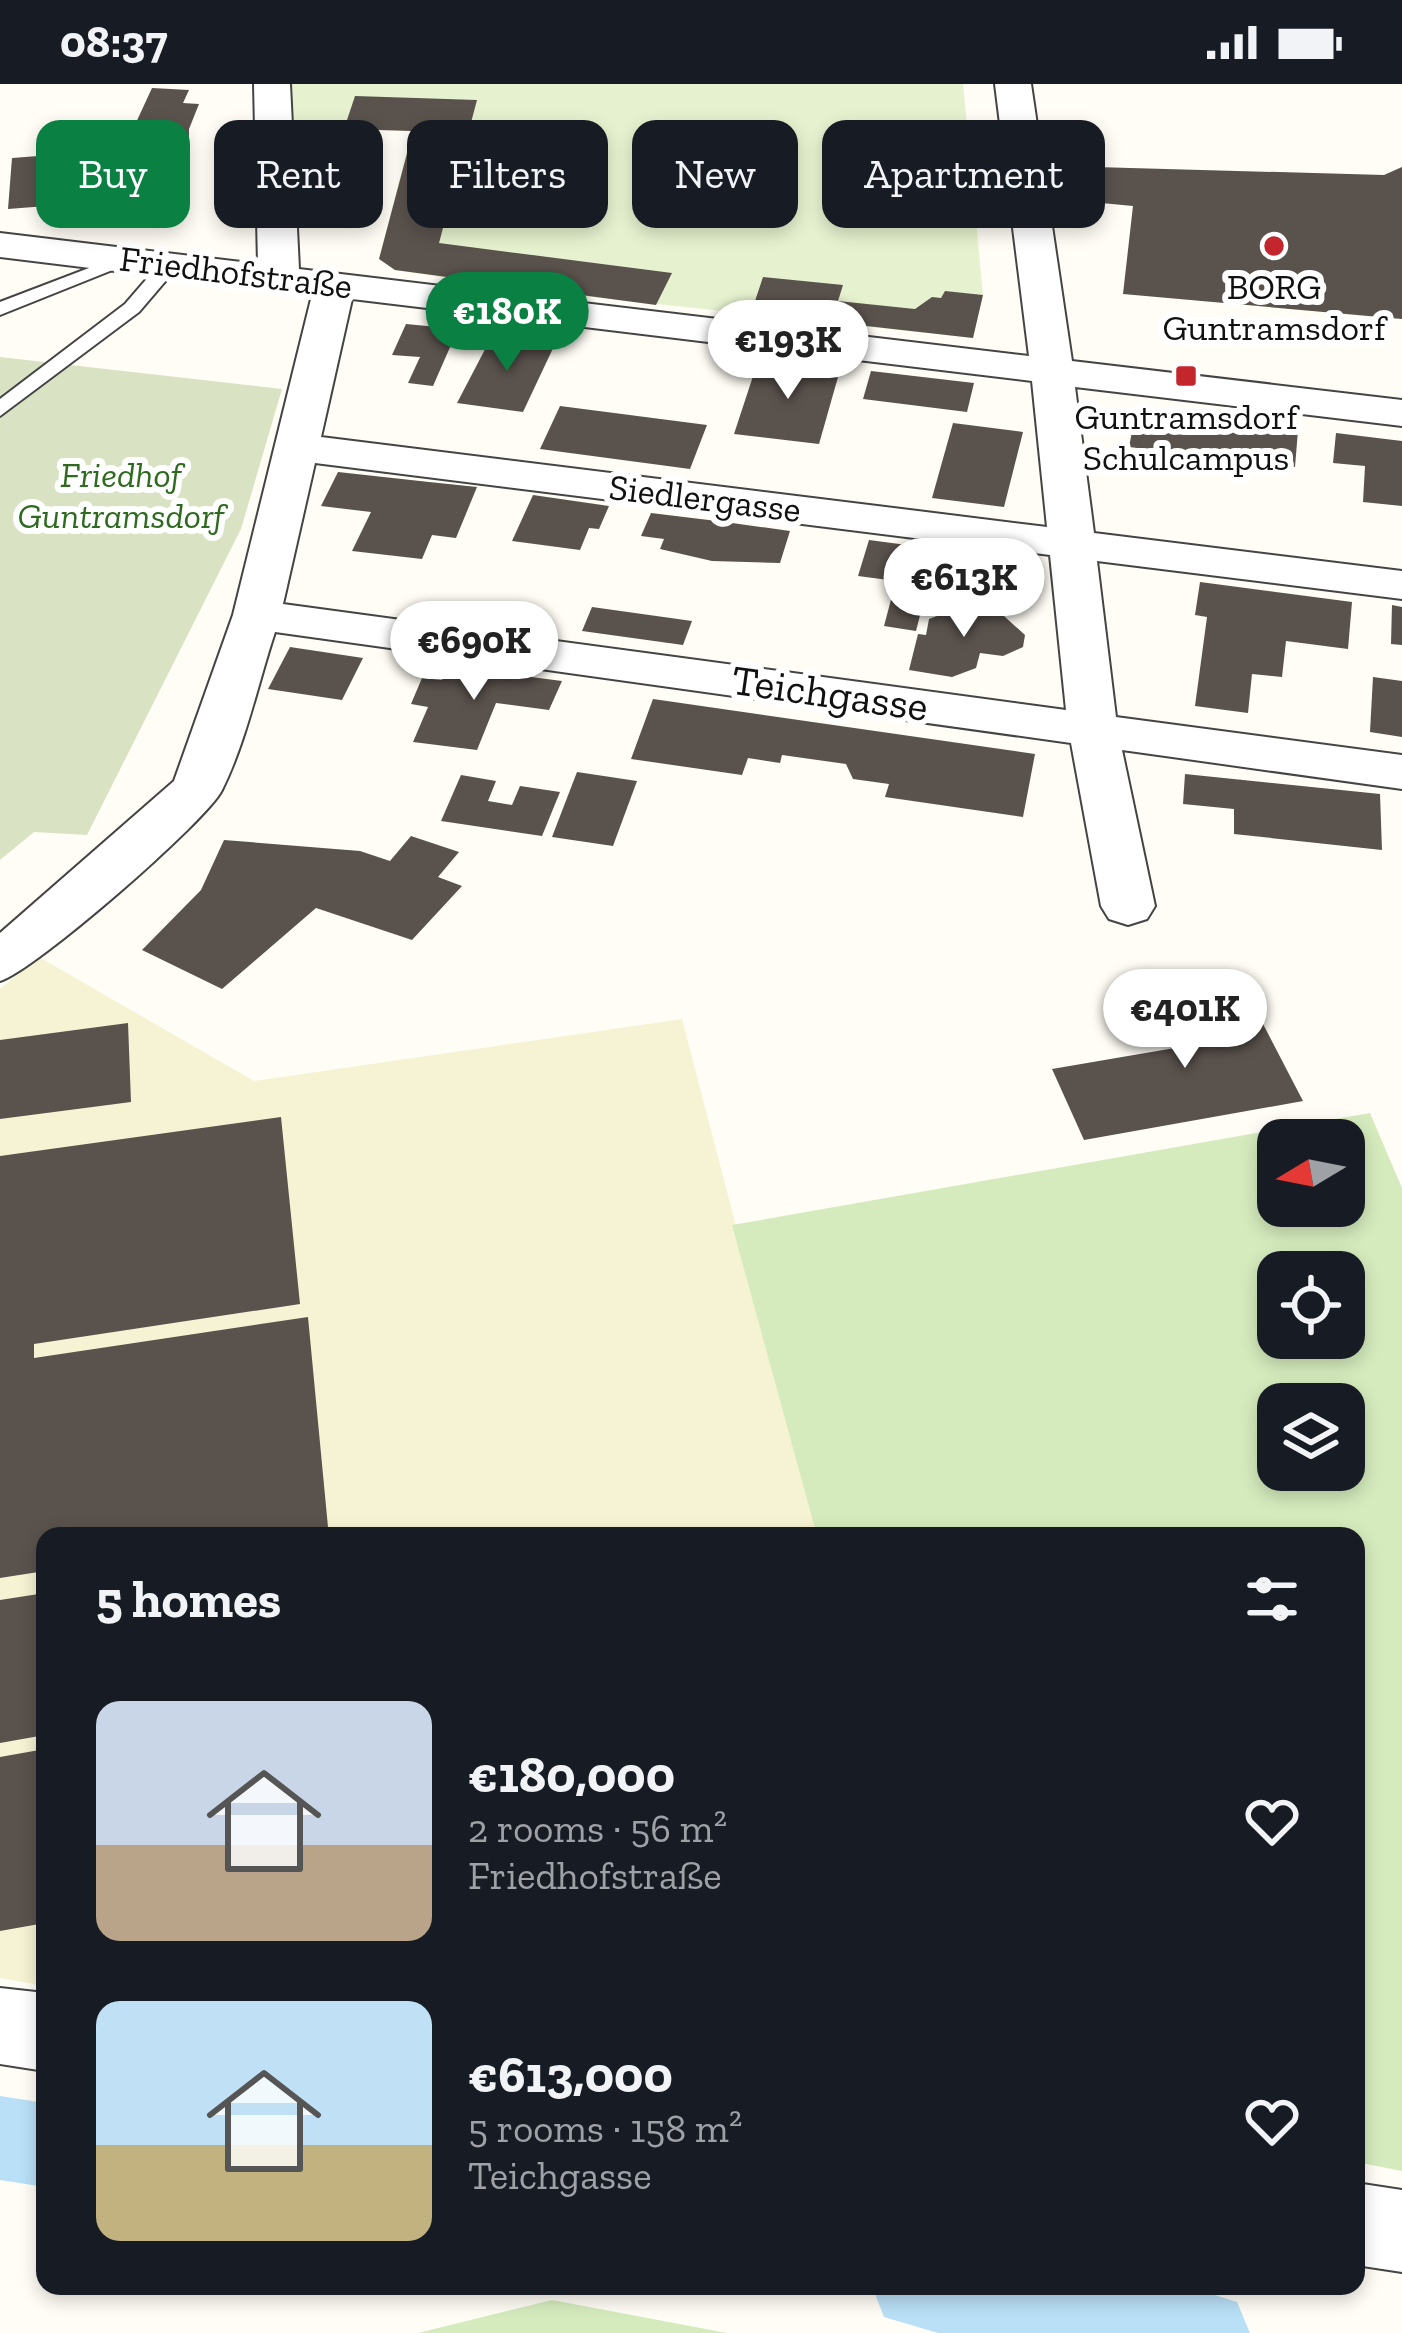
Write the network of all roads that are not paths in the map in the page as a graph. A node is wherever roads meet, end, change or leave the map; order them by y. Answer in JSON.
{"nodes":[{"id":1,"x":272,"y":84,"type":"edge"},
{"id":2,"x":1013,"y":84,"type":"edge"},
{"id":3,"x":0,"y":245,"type":"edge"},
{"id":4,"x":150,"y":261,"type":"junction"},
{"id":5,"x":279,"y":277,"type":"junction"},
{"id":6,"x":335,"y":285,"type":"junction"},
{"id":7,"x":0,"y":309,"type":"edge"},
{"id":8,"x":1052,"y":370,"type":"junction"},
{"id":9,"x":0,"y":409,"type":"edge"},
{"id":10,"x":1402,"y":413,"type":"edge"},
{"id":11,"x":294,"y":447,"type":"junction"},
{"id":12,"x":1069,"y":542,"type":"junction"},
{"id":13,"x":1402,"y":585,"type":"edge"},
{"id":14,"x":257,"y":615,"type":"junction"},
{"id":15,"x":1094,"y":729,"type":"junction"},
{"id":16,"x":1402,"y":772,"type":"edge"},
{"id":17,"x":1128,"y":906,"type":"dead end"},
{"id":18,"x":0,"y":962,"type":"edge"},
{"id":19,"x":0,"y":2026,"type":"edge"},
{"id":20,"x":36,"y":2031,"type":"edge"},
{"id":21,"x":1365,"y":2225,"type":"edge"},
{"id":22,"x":1402,"y":2231,"type":"edge"}],
"edges":[{"from":1,"to":5,"type":"street"},
{"from":2,"to":8,"type":"street"},
{"from":3,"to":4,"type":"street","name":"Friedhofstraße"},
{"from":4,"to":5,"type":"street","name":"Friedhofstraße"},
{"from":4,"to":7,"type":"lane"},
{"from":4,"to":9,"type":"lane"},
{"from":5,"to":6,"type":"street","name":"Friedhofstraße"},
{"from":6,"to":8,"type":"street","name":"Friedhofstraße"},
{"from":6,"to":11,"type":"street"},
{"from":8,"to":10,"type":"street","name":"Friedhofstraße"},
{"from":8,"to":12,"type":"street"},
{"from":11,"to":12,"type":"street","name":"Siedlergasse"},
{"from":11,"to":14,"type":"street"},
{"from":12,"to":13,"type":"street","name":"Siedlergasse"},
{"from":12,"to":15,"type":"street"},
{"from":14,"to":15,"type":"street","name":"Teichgasse"},
{"from":14,"to":18,"type":"street"},
{"from":15,"to":16,"type":"street","name":"Teichgasse"},
{"from":15,"to":17,"type":"street"},
{"from":19,"to":20,"type":"street"},
{"from":21,"to":22,"type":"street"}]}
